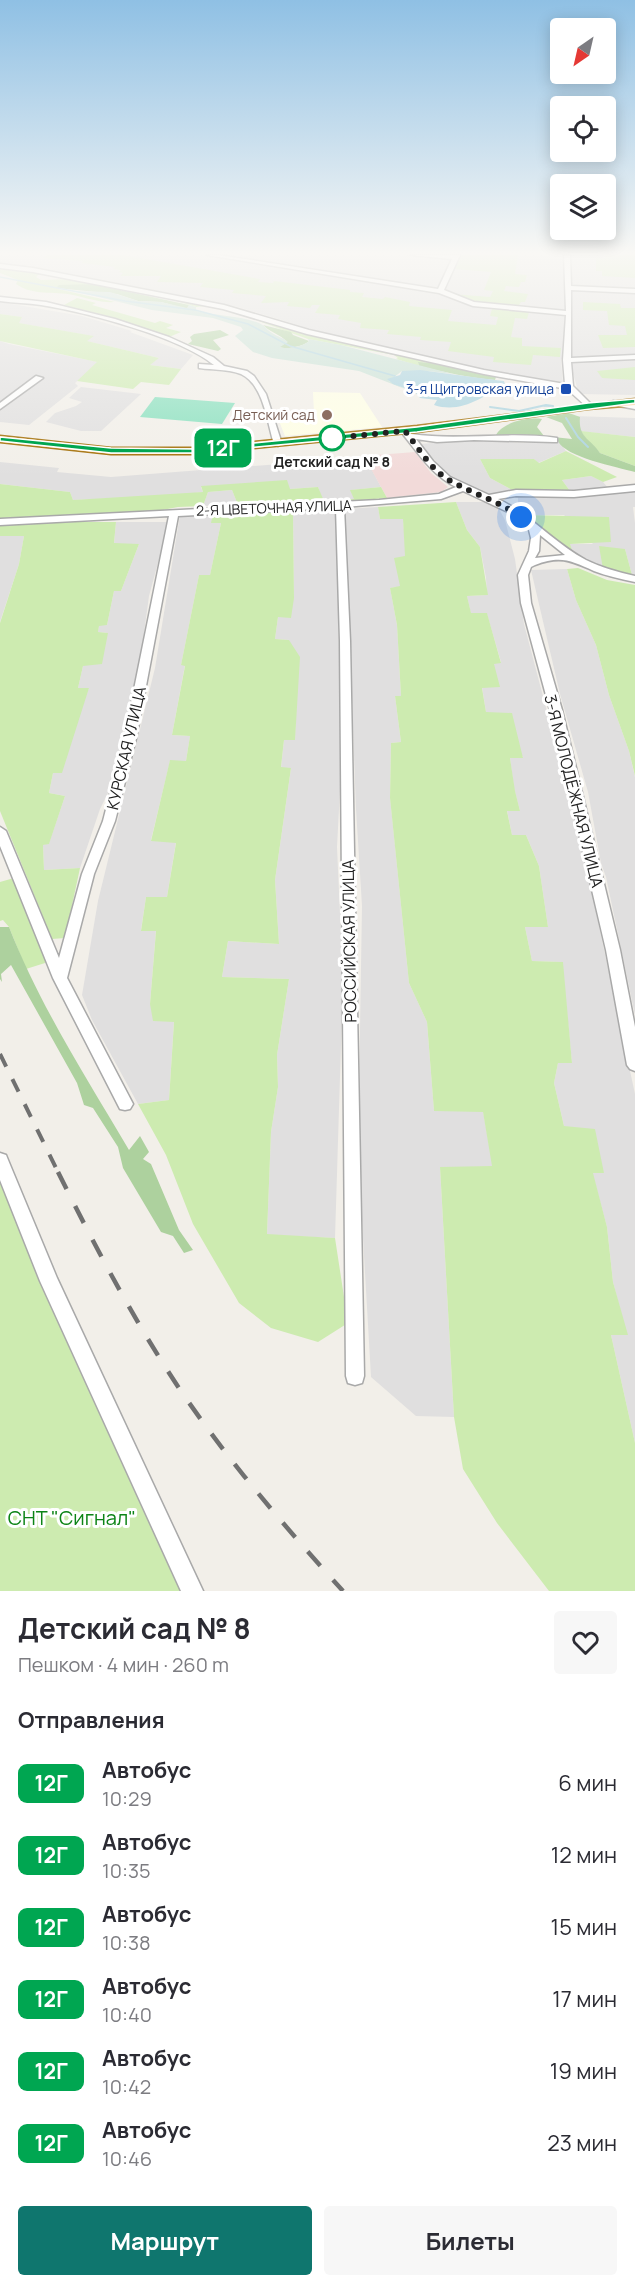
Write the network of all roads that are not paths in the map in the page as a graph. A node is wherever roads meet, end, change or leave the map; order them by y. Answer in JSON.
{"nodes":[{"id":1,"x":137,"y":329,"type":"edge"},
{"id":2,"x":298,"y":329,"type":"edge"},
{"id":3,"x":568,"y":329,"type":"edge"},
{"id":4,"x":635,"y":357,"type":"edge"},
{"id":5,"x":567,"y":360,"type":"junction"},
{"id":6,"x":202,"y":366,"type":"dead end"},
{"id":7,"x":223,"y":369,"type":"junction"},
{"id":8,"x":39,"y":378,"type":"dead end"},
{"id":9,"x":569,"y":387,"type":"junction"},
{"id":10,"x":635,"y":402,"type":"edge"},
{"id":11,"x":616,"y":403,"type":"junction"},
{"id":12,"x":588,"y":406,"type":"junction"},
{"id":13,"x":0,"y":407,"type":"edge"},
{"id":14,"x":635,"y":407,"type":"edge"},
{"id":15,"x":470,"y":423,"type":"junction"},
{"id":16,"x":407,"y":433,"type":"junction"},
{"id":17,"x":482,"y":438,"type":"junction"},
{"id":18,"x":0,"y":439,"type":"edge"},
{"id":19,"x":554,"y":440,"type":"dead end"},
{"id":20,"x":278,"y":444,"type":"junction"},
{"id":21,"x":464,"y":487,"type":"junction"},
{"id":22,"x":635,"y":488,"type":"edge"},
{"id":23,"x":489,"y":498,"type":"junction"},
{"id":24,"x":340,"y":506,"type":"junction"},
{"id":25,"x":174,"y":513,"type":"junction"},
{"id":26,"x":0,"y":522,"type":"edge"},
{"id":27,"x":532,"y":525,"type":"junction"},
{"id":28,"x":573,"y":558,"type":"junction"},
{"id":29,"x":525,"y":566,"type":"junction"},
{"id":30,"x":635,"y":579,"type":"edge"},
{"id":31,"x":0,"y":831,"type":"edge"},
{"id":32,"x":60,"y":978,"type":"junction"},
{"id":33,"x":635,"y":1065,"type":"edge"},
{"id":34,"x":125,"y":1104,"type":"dead end"},
{"id":35,"x":0,"y":1160,"type":"edge"},
{"id":36,"x":355,"y":1376,"type":"dead end"},
{"id":37,"x":192,"y":1591,"type":"edge"}],
"edges":[{"from":1,"to":7,"type":"street"},
{"from":2,"to":9,"type":"street"},
{"from":3,"to":5,"type":"street"},
{"from":4,"to":5,"type":"street"},
{"from":5,"to":9,"type":"street"},
{"from":6,"to":7,"type":"street"},
{"from":7,"to":20,"type":"street"},
{"from":8,"to":13,"type":"street"},
{"from":9,"to":12,"type":"street"},
{"from":10,"to":11,"type":"main road"},
{"from":11,"to":12,"type":"main road"},
{"from":11,"to":14,"type":"street"},
{"from":12,"to":15,"type":"main road"},
{"from":15,"to":16,"type":"main road"},
{"from":15,"to":17,"type":"street"},
{"from":16,"to":17,"type":"street"},
{"from":16,"to":20,"type":"main road"},
{"from":16,"to":21,"type":"street"},
{"from":17,"to":19,"type":"street"},
{"from":18,"to":20,"type":"main road"},
{"from":21,"to":23,"type":"street"},
{"from":21,"to":24,"type":"street","name":"2-Я ЦВЕТОЧНАЯ УЛИЦА"},
{"from":22,"to":23,"type":"street"},
{"from":23,"to":27,"type":"street"},
{"from":24,"to":25,"type":"street","name":"2-Я ЦВЕТОЧНАЯ УЛИЦА"},
{"from":24,"to":36,"type":"street","name":"РОССИЙСКАЯ УЛИЦА"},
{"from":25,"to":26,"type":"street","name":"2-Я ЦВЕТОЧНАЯ УЛИЦА"},
{"from":25,"to":32,"type":"street","name":"КУРСКАЯ УЛИЦА"},
{"from":27,"to":28,"type":"street"},
{"from":27,"to":29,"type":"street"},
{"from":28,"to":29,"type":"street"},
{"from":28,"to":30,"type":"street"},
{"from":29,"to":33,"type":"street","name":"3-Я МОЛОДЁЖНАЯ УЛИЦА"},
{"from":31,"to":32,"type":"street"},
{"from":32,"to":34,"type":"street"},
{"from":35,"to":37,"type":"street"}]}
